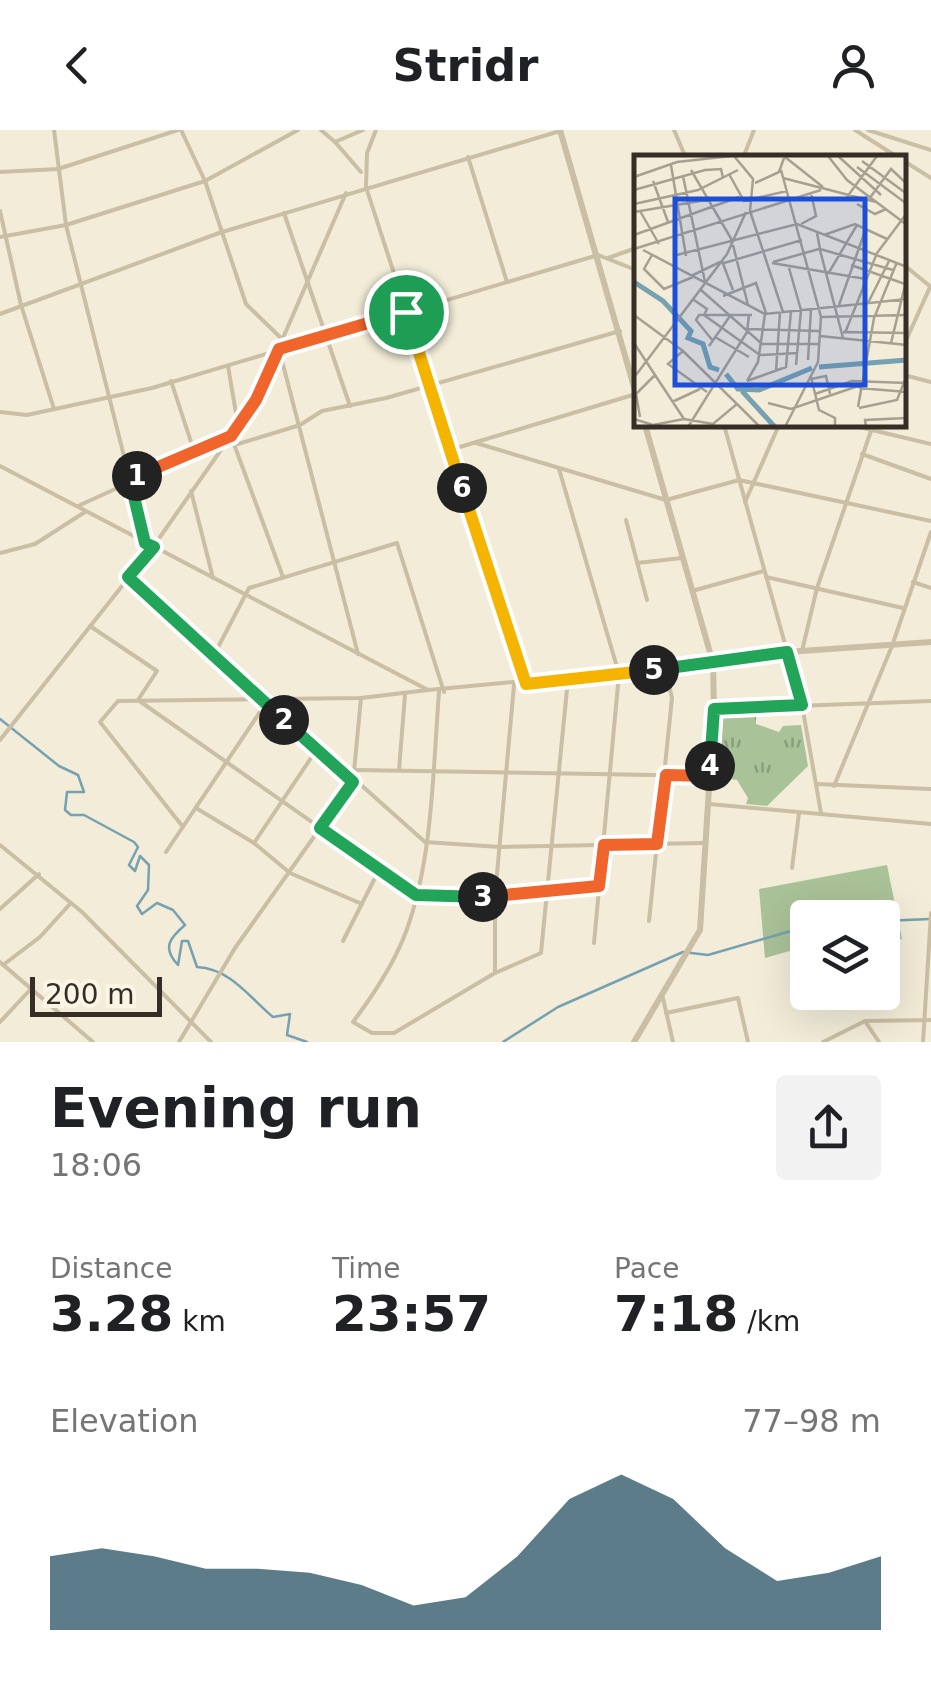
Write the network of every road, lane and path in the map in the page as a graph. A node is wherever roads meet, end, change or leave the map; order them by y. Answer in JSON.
{"nodes":[{"id":1,"x":54,"y":130,"type":"edge"},
{"id":2,"x":179,"y":130,"type":"edge"},
{"id":3,"x":298,"y":130,"type":"edge"},
{"id":4,"x":322,"y":130,"type":"edge"},
{"id":5,"x":363,"y":130,"type":"edge"},
{"id":6,"x":376,"y":130,"type":"edge"},
{"id":7,"x":561,"y":130,"type":"edge"},
{"id":8,"x":674,"y":130,"type":"edge"},
{"id":9,"x":754,"y":130,"type":"edge"},
{"id":10,"x":855,"y":130,"type":"edge"},
{"id":11,"x":868,"y":130,"type":"edge"},
{"id":12,"x":335,"y":142,"type":"junction"},
{"id":13,"x":931,"y":148,"type":"edge"},
{"id":14,"x":685,"y":155,"type":"edge"},
{"id":15,"x":743,"y":155,"type":"edge"},
{"id":16,"x":895,"y":155,"type":"edge"},
{"id":17,"x":468,"y":157,"type":"junction"},
{"id":18,"x":906,"y":162,"type":"edge"},
{"id":19,"x":58,"y":169,"type":"junction"},
{"id":20,"x":0,"y":172,"type":"edge"},
{"id":21,"x":363,"y":174,"type":"junction"},
{"id":22,"x":931,"y":178,"type":"edge"},
{"id":23,"x":205,"y":181,"type":"junction"},
{"id":24,"x":366,"y":187,"type":"junction"},
{"id":25,"x":346,"y":193,"type":"junction"},
{"id":26,"x":0,"y":211,"type":"edge"},
{"id":27,"x":284,"y":213,"type":"junction"},
{"id":28,"x":66,"y":224,"type":"junction"},
{"id":29,"x":219,"y":234,"type":"junction"},
{"id":30,"x":2,"y":236,"type":"edge"},
{"id":31,"x":634,"y":249,"type":"edge"},
{"id":32,"x":598,"y":255,"type":"junction"},
{"id":33,"x":608,"y":258,"type":"junction"},
{"id":34,"x":906,"y":268,"type":"edge"},
{"id":35,"x":634,"y":269,"type":"edge"},
{"id":36,"x":80,"y":281,"type":"junction"},
{"id":37,"x":307,"y":282,"type":"junction"},
{"id":38,"x":507,"y":282,"type":"junction"},
{"id":39,"x":930,"y":286,"type":"edge"},
{"id":40,"x":21,"y":305,"type":"junction"},
{"id":41,"x":406,"y":312,"type":"junction"},
{"id":42,"x":0,"y":314,"type":"edge"},
{"id":43,"x":620,"y":332,"type":"junction"},
{"id":44,"x":325,"y":336,"type":"junction"},
{"id":45,"x":283,"y":340,"type":"junction"},
{"id":46,"x":906,"y":340,"type":"edge"},
{"id":47,"x":279,"y":349,"type":"junction"},
{"id":48,"x":228,"y":366,"type":"junction"},
{"id":49,"x":906,"y":376,"type":"edge"},
{"id":50,"x":172,"y":382,"type":"junction"},
{"id":51,"x":931,"y":382,"type":"edge"},
{"id":52,"x":429,"y":384,"type":"junction"},
{"id":53,"x":634,"y":386,"type":"edge"},
{"id":54,"x":634,"y":395,"type":"edge"},
{"id":55,"x":107,"y":396,"type":"junction"},
{"id":56,"x":350,"y":406,"type":"junction"},
{"id":57,"x":54,"y":409,"type":"junction"},
{"id":58,"x":0,"y":412,"type":"edge"},
{"id":59,"x":300,"y":425,"type":"junction"},
{"id":60,"x":238,"y":426,"type":"junction"},
{"id":61,"x":646,"y":428,"type":"edge"},
{"id":62,"x":725,"y":428,"type":"edge"},
{"id":63,"x":778,"y":428,"type":"edge"},
{"id":64,"x":872,"y":428,"type":"edge"},
{"id":65,"x":875,"y":428,"type":"edge"},
{"id":66,"x":231,"y":436,"type":"junction"},
{"id":67,"x":476,"y":443,"type":"junction"},
{"id":68,"x":238,"y":444,"type":"junction"},
{"id":69,"x":931,"y":444,"type":"edge"},
{"id":70,"x":194,"y":450,"type":"junction"},
{"id":71,"x":450,"y":450,"type":"junction"},
{"id":72,"x":862,"y":454,"type":"junction"},
{"id":73,"x":0,"y":466,"type":"edge"},
{"id":74,"x":559,"y":470,"type":"junction"},
{"id":75,"x":931,"y":478,"type":"edge"},
{"id":76,"x":130,"y":480,"type":"junction"},
{"id":77,"x":739,"y":480,"type":"junction"},
{"id":78,"x":752,"y":482,"type":"junction"},
{"id":79,"x":191,"y":491,"type":"junction"},
{"id":80,"x":666,"y":500,"type":"junction"},
{"id":81,"x":745,"y":502,"type":"junction"},
{"id":82,"x":846,"y":502,"type":"junction"},
{"id":83,"x":77,"y":506,"type":"junction"},
{"id":84,"x":86,"y":511,"type":"junction"},
{"id":85,"x":626,"y":520,"type":"dead end"},
{"id":86,"x":931,"y":522,"type":"edge"},
{"id":87,"x":931,"y":532,"type":"edge"},
{"id":88,"x":145,"y":543,"type":"junction"},
{"id":89,"x":154,"y":547,"type":"junction"},
{"id":90,"x":0,"y":553,"type":"edge"},
{"id":91,"x":682,"y":558,"type":"junction"},
{"id":92,"x":336,"y":560,"type":"junction"},
{"id":93,"x":637,"y":563,"type":"junction"},
{"id":94,"x":765,"y":574,"type":"junction"},
{"id":95,"x":128,"y":577,"type":"junction"},
{"id":96,"x":283,"y":577,"type":"junction"},
{"id":97,"x":214,"y":581,"type":"junction"},
{"id":98,"x":913,"y":582,"type":"junction"},
{"id":99,"x":817,"y":588,"type":"junction"},
{"id":100,"x":931,"y":588,"type":"edge"},
{"id":101,"x":692,"y":592,"type":"junction"},
{"id":102,"x":242,"y":594,"type":"junction"},
{"id":103,"x":647,"y":600,"type":"dead end"},
{"id":104,"x":905,"y":608,"type":"junction"},
{"id":105,"x":90,"y":626,"type":"junction"},
{"id":106,"x":931,"y":642,"type":"edge"},
{"id":107,"x":892,"y":646,"type":"junction"},
{"id":108,"x":802,"y":651,"type":"junction"},
{"id":109,"x":787,"y":652,"type":"junction"},
{"id":110,"x":214,"y":655,"type":"junction"},
{"id":111,"x":358,"y":655,"type":"junction"},
{"id":112,"x":713,"y":663,"type":"junction"},
{"id":113,"x":665,"y":668,"type":"junction"},
{"id":114,"x":618,"y":674,"type":"junction"},
{"id":115,"x":568,"y":680,"type":"junction"},
{"id":116,"x":526,"y":684,"type":"junction"},
{"id":117,"x":514,"y":685,"type":"junction"},
{"id":118,"x":428,"y":690,"type":"junction"},
{"id":119,"x":441,"y":692,"type":"junction"},
{"id":120,"x":405,"y":695,"type":"junction"},
{"id":121,"x":361,"y":698,"type":"junction"},
{"id":122,"x":138,"y":700,"type":"junction"},
{"id":123,"x":264,"y":701,"type":"junction"},
{"id":124,"x":931,"y":701,"type":"edge"},
{"id":125,"x":866,"y":702,"type":"junction"},
{"id":126,"x":802,"y":705,"type":"junction"},
{"id":127,"x":714,"y":709,"type":"junction"},
{"id":128,"x":2,"y":738,"type":"edge"},
{"id":129,"x":317,"y":749,"type":"junction"},
{"id":130,"x":224,"y":764,"type":"junction"},
{"id":131,"x":356,"y":770,"type":"junction"},
{"id":132,"x":399,"y":772,"type":"junction"},
{"id":133,"x":433,"y":773,"type":"junction"},
{"id":134,"x":507,"y":773,"type":"junction"},
{"id":135,"x":560,"y":774,"type":"junction"},
{"id":136,"x":612,"y":775,"type":"junction"},
{"id":137,"x":666,"y":775,"type":"junction"},
{"id":138,"x":710,"y":776,"type":"junction"},
{"id":139,"x":353,"y":782,"type":"junction"},
{"id":140,"x":816,"y":784,"type":"junction"},
{"id":141,"x":834,"y":786,"type":"junction"},
{"id":142,"x":931,"y":790,"type":"edge"},
{"id":143,"x":281,"y":802,"type":"junction"},
{"id":144,"x":709,"y":804,"type":"junction"},
{"id":145,"x":196,"y":808,"type":"junction"},
{"id":146,"x":799,"y":812,"type":"junction"},
{"id":147,"x":821,"y":814,"type":"junction"},
{"id":148,"x":931,"y":824,"type":"edge"},
{"id":149,"x":183,"y":827,"type":"junction"},
{"id":150,"x":320,"y":828,"type":"junction"},
{"id":151,"x":425,"y":842,"type":"junction"},
{"id":152,"x":254,"y":843,"type":"junction"},
{"id":153,"x":708,"y":843,"type":"junction"},
{"id":154,"x":657,"y":844,"type":"junction"},
{"id":155,"x":604,"y":845,"type":"junction"},
{"id":156,"x":0,"y":846,"type":"edge"},
{"id":157,"x":500,"y":846,"type":"junction"},
{"id":158,"x":553,"y":846,"type":"junction"},
{"id":159,"x":166,"y":852,"type":"dead end"},
{"id":160,"x":792,"y":868,"type":"dead end"},
{"id":161,"x":380,"y":870,"type":"junction"},
{"id":162,"x":290,"y":873,"type":"junction"},
{"id":163,"x":40,"y":874,"type":"junction"},
{"id":164,"x":599,"y":886,"type":"junction"},
{"id":165,"x":550,"y":891,"type":"junction"},
{"id":166,"x":416,"y":895,"type":"junction"},
{"id":167,"x":495,"y":896,"type":"junction"},
{"id":168,"x":70,"y":904,"type":"junction"},
{"id":169,"x":362,"y":904,"type":"junction"},
{"id":170,"x":0,"y":910,"type":"edge"},
{"id":171,"x":931,"y":913,"type":"edge"},
{"id":172,"x":650,"y":922,"type":"dead end"},
{"id":173,"x":343,"y":940,"type":"dead end"},
{"id":174,"x":594,"y":943,"type":"dead end"},
{"id":175,"x":2,"y":964,"type":"edge"},
{"id":176,"x":495,"y":973,"type":"junction"},
{"id":177,"x":29,"y":992,"type":"junction"},
{"id":178,"x":663,"y":998,"type":"junction"},
{"id":179,"x":666,"y":1013,"type":"junction"},
{"id":180,"x":928,"y":1020,"type":"edge"},
{"id":181,"x":865,"y":1021,"type":"junction"},
{"id":182,"x":0,"y":1022,"type":"edge"},
{"id":183,"x":190,"y":1022,"type":"junction"},
{"id":184,"x":923,"y":1041,"type":"edge"},
{"id":185,"x":93,"y":1042,"type":"edge"},
{"id":186,"x":179,"y":1042,"type":"edge"},
{"id":187,"x":212,"y":1042,"type":"edge"},
{"id":188,"x":634,"y":1042,"type":"edge"},
{"id":189,"x":673,"y":1042,"type":"edge"},
{"id":190,"x":748,"y":1042,"type":"edge"},
{"id":191,"x":823,"y":1042,"type":"edge"},
{"id":192,"x":879,"y":1042,"type":"edge"},
{"id":193,"x":915,"y":1042,"type":"edge"}],
"edges":[{"from":1,"to":19,"type":"street"},
{"from":2,"to":19,"type":"street"},
{"from":2,"to":23,"type":"street"},
{"from":3,"to":23,"type":"street"},
{"from":4,"to":12,"type":"street"},
{"from":5,"to":12,"type":"street"},
{"from":6,"to":21,"type":"street"},
{"from":7,"to":17,"type":"street"},
{"from":7,"to":32,"type":"street"},
{"from":8,"to":14,"type":"street"},
{"from":9,"to":15,"type":"street"},
{"from":10,"to":16,"type":"street"},
{"from":11,"to":13,"type":"street"},
{"from":12,"to":21,"type":"street"},
{"from":17,"to":24,"type":"street"},
{"from":17,"to":38,"type":"street"},
{"from":18,"to":22,"type":"street"},
{"from":19,"to":20,"type":"street"},
{"from":19,"to":28,"type":"street"},
{"from":21,"to":24,"type":"street"},
{"from":23,"to":28,"type":"street"},
{"from":23,"to":29,"type":"street"},
{"from":24,"to":25,"type":"street"},
{"from":24,"to":41,"type":"street"},
{"from":25,"to":27,"type":"street"},
{"from":25,"to":37,"type":"street"},
{"from":26,"to":30,"type":"street"},
{"from":27,"to":29,"type":"street"},
{"from":27,"to":37,"type":"street"},
{"from":28,"to":30,"type":"street"},
{"from":28,"to":36,"type":"street"},
{"from":29,"to":36,"type":"street"},
{"from":29,"to":45,"type":"street"},
{"from":30,"to":40,"type":"street"},
{"from":31,"to":33,"type":"street"},
{"from":32,"to":33,"type":"street"},
{"from":32,"to":38,"type":"street"},
{"from":32,"to":43,"type":"street"},
{"from":33,"to":35,"type":"street"},
{"from":34,"to":39,"type":"street"},
{"from":36,"to":40,"type":"street"},
{"from":36,"to":55,"type":"street"},
{"from":37,"to":44,"type":"street"},
{"from":37,"to":45,"type":"street"},
{"from":38,"to":41,"type":"street"},
{"from":39,"to":46,"type":"street"},
{"from":40,"to":42,"type":"street"},
{"from":40,"to":57,"type":"street"},
{"from":41,"to":44,"type":"street"},
{"from":41,"to":52,"type":"street"},
{"from":43,"to":52,"type":"street"},
{"from":43,"to":53,"type":"street"},
{"from":44,"to":47,"type":"street"},
{"from":44,"to":56,"type":"street"},
{"from":45,"to":47,"type":"street"},
{"from":47,"to":48,"type":"street"},
{"from":47,"to":59,"type":"street"},
{"from":47,"to":60,"type":"street"},
{"from":48,"to":50,"type":"street"},
{"from":48,"to":60,"type":"street"},
{"from":49,"to":51,"type":"street"},
{"from":50,"to":55,"type":"street"},
{"from":50,"to":70,"type":"street"},
{"from":52,"to":56,"type":"street"},
{"from":52,"to":71,"type":"street"},
{"from":54,"to":67,"type":"street"},
{"from":55,"to":57,"type":"street"},
{"from":55,"to":76,"type":"street"},
{"from":56,"to":59,"type":"street"},
{"from":57,"to":58,"type":"street"},
{"from":59,"to":68,"type":"street"},
{"from":59,"to":92,"type":"street"},
{"from":60,"to":66,"type":"street"},
{"from":61,"to":80,"type":"street"},
{"from":62,"to":77,"type":"street"},
{"from":63,"to":78,"type":"street"},
{"from":64,"to":72,"type":"street"},
{"from":65,"to":69,"type":"street"},
{"from":66,"to":68,"type":"street"},
{"from":66,"to":70,"type":"street"},
{"from":66,"to":79,"type":"street"},
{"from":67,"to":71,"type":"street"},
{"from":67,"to":74,"type":"street"},
{"from":68,"to":96,"type":"street"},
{"from":70,"to":76,"type":"street"},
{"from":71,"to":116,"type":"street"},
{"from":72,"to":75,"type":"street"},
{"from":72,"to":82,"type":"street"},
{"from":73,"to":83,"type":"street"},
{"from":74,"to":80,"type":"street"},
{"from":74,"to":114,"type":"street"},
{"from":76,"to":83,"type":"street"},
{"from":76,"to":88,"type":"street"},
{"from":77,"to":78,"type":"street"},
{"from":77,"to":80,"type":"street"},
{"from":77,"to":81,"type":"street"},
{"from":78,"to":81,"type":"street"},
{"from":78,"to":82,"type":"street"},
{"from":79,"to":89,"type":"street"},
{"from":79,"to":97,"type":"street"},
{"from":80,"to":91,"type":"street"},
{"from":81,"to":94,"type":"street"},
{"from":82,"to":86,"type":"street"},
{"from":82,"to":99,"type":"street"},
{"from":83,"to":84,"type":"street"},
{"from":84,"to":88,"type":"street"},
{"from":84,"to":90,"type":"street"},
{"from":85,"to":93,"type":"street"},
{"from":87,"to":98,"type":"street"},
{"from":88,"to":89,"type":"street"},
{"from":89,"to":95,"type":"street"},
{"from":89,"to":97,"type":"street"},
{"from":91,"to":93,"type":"street"},
{"from":91,"to":101,"type":"street"},
{"from":92,"to":96,"type":"street"},
{"from":92,"to":111,"type":"street"},
{"from":92,"to":119,"type":"street"},
{"from":93,"to":103,"type":"street"},
{"from":94,"to":99,"type":"street"},
{"from":94,"to":101,"type":"street"},
{"from":94,"to":109,"type":"street"},
{"from":95,"to":105,"type":"street"},
{"from":95,"to":110,"type":"street"},
{"from":96,"to":102,"type":"street"},
{"from":97,"to":102,"type":"street"},
{"from":98,"to":100,"type":"street"},
{"from":98,"to":104,"type":"street"},
{"from":99,"to":104,"type":"street"},
{"from":99,"to":108,"type":"street"},
{"from":101,"to":112,"type":"street"},
{"from":102,"to":110,"type":"street"},
{"from":102,"to":111,"type":"street"},
{"from":104,"to":107,"type":"street"},
{"from":105,"to":122,"type":"street"},
{"from":105,"to":128,"type":"street"},
{"from":106,"to":107,"type":"street"},
{"from":107,"to":108,"type":"street"},
{"from":107,"to":125,"type":"street"},
{"from":108,"to":109,"type":"street"},
{"from":109,"to":112,"type":"street"},
{"from":109,"to":126,"type":"street"},
{"from":110,"to":123,"type":"street"},
{"from":111,"to":118,"type":"street"},
{"from":112,"to":113,"type":"street"},
{"from":112,"to":127,"type":"street"},
{"from":113,"to":114,"type":"street"},
{"from":113,"to":137,"type":"street"},
{"from":114,"to":115,"type":"street"},
{"from":114,"to":136,"type":"street"},
{"from":115,"to":116,"type":"street"},
{"from":115,"to":135,"type":"street"},
{"from":116,"to":117,"type":"street"},
{"from":117,"to":119,"type":"street"},
{"from":117,"to":134,"type":"street"},
{"from":118,"to":119,"type":"street"},
{"from":118,"to":120,"type":"street"},
{"from":119,"to":133,"type":"street"},
{"from":120,"to":121,"type":"street"},
{"from":120,"to":132,"type":"street"},
{"from":121,"to":123,"type":"street"},
{"from":121,"to":131,"type":"street"},
{"from":122,"to":123,"type":"street"},
{"from":122,"to":130,"type":"street"},
{"from":122,"to":149,"type":"street"},
{"from":123,"to":129,"type":"street"},
{"from":123,"to":130,"type":"street"},
{"from":124,"to":125,"type":"street"},
{"from":125,"to":126,"type":"street"},
{"from":125,"to":141,"type":"street"},
{"from":126,"to":127,"type":"street"},
{"from":126,"to":140,"type":"street"},
{"from":127,"to":138,"type":"street"},
{"from":129,"to":139,"type":"street"},
{"from":129,"to":143,"type":"street"},
{"from":130,"to":143,"type":"street"},
{"from":130,"to":145,"type":"street"},
{"from":131,"to":132,"type":"street"},
{"from":131,"to":139,"type":"street"},
{"from":132,"to":133,"type":"street"},
{"from":133,"to":134,"type":"street"},
{"from":133,"to":151,"type":"street"},
{"from":134,"to":135,"type":"street"},
{"from":134,"to":157,"type":"street"},
{"from":135,"to":136,"type":"street"},
{"from":135,"to":158,"type":"street"},
{"from":136,"to":137,"type":"street"},
{"from":136,"to":155,"type":"street"},
{"from":137,"to":138,"type":"street"},
{"from":137,"to":154,"type":"street"},
{"from":138,"to":144,"type":"street"},
{"from":139,"to":150,"type":"street"},
{"from":139,"to":151,"type":"street"},
{"from":140,"to":141,"type":"street"},
{"from":140,"to":147,"type":"street"},
{"from":141,"to":142,"type":"street"},
{"from":143,"to":150,"type":"street"},
{"from":143,"to":152,"type":"street"},
{"from":144,"to":146,"type":"street"},
{"from":144,"to":153,"type":"street"},
{"from":145,"to":149,"type":"street"},
{"from":145,"to":152,"type":"street"},
{"from":146,"to":147,"type":"street"},
{"from":146,"to":160,"type":"street"},
{"from":147,"to":148,"type":"street"},
{"from":149,"to":159,"type":"street"},
{"from":150,"to":161,"type":"street"},
{"from":150,"to":162,"type":"street"},
{"from":151,"to":157,"type":"street"},
{"from":151,"to":166,"type":"street"},
{"from":152,"to":162,"type":"street"},
{"from":153,"to":154,"type":"street"},
{"from":153,"to":178,"type":"street"},
{"from":154,"to":155,"type":"street"},
{"from":154,"to":172,"type":"street"},
{"from":155,"to":158,"type":"street"},
{"from":155,"to":164,"type":"street"},
{"from":156,"to":163,"type":"street"},
{"from":157,"to":158,"type":"street"},
{"from":157,"to":167,"type":"street"},
{"from":158,"to":165,"type":"street"},
{"from":161,"to":166,"type":"street"},
{"from":161,"to":169,"type":"street"},
{"from":162,"to":169,"type":"street"},
{"from":162,"to":183,"type":"street"},
{"from":163,"to":168,"type":"street"},
{"from":163,"to":170,"type":"street"},
{"from":164,"to":165,"type":"street"},
{"from":164,"to":174,"type":"street"},
{"from":165,"to":167,"type":"street"},
{"from":165,"to":176,"type":"street"},
{"from":166,"to":167,"type":"street"},
{"from":166,"to":176,"type":"street"},
{"from":167,"to":176,"type":"street"},
{"from":168,"to":175,"type":"street"},
{"from":168,"to":183,"type":"street"},
{"from":169,"to":173,"type":"street"},
{"from":171,"to":180,"type":"street"},
{"from":175,"to":177,"type":"street"},
{"from":177,"to":182,"type":"street"},
{"from":177,"to":185,"type":"street"},
{"from":178,"to":179,"type":"street"},
{"from":178,"to":188,"type":"street"},
{"from":179,"to":189,"type":"street"},
{"from":179,"to":190,"type":"street"},
{"from":180,"to":181,"type":"street"},
{"from":180,"to":184,"type":"street"},
{"from":181,"to":191,"type":"street"},
{"from":181,"to":192,"type":"street"},
{"from":183,"to":186,"type":"street"},
{"from":183,"to":187,"type":"street"},
{"from":184,"to":193,"type":"street"}]}
